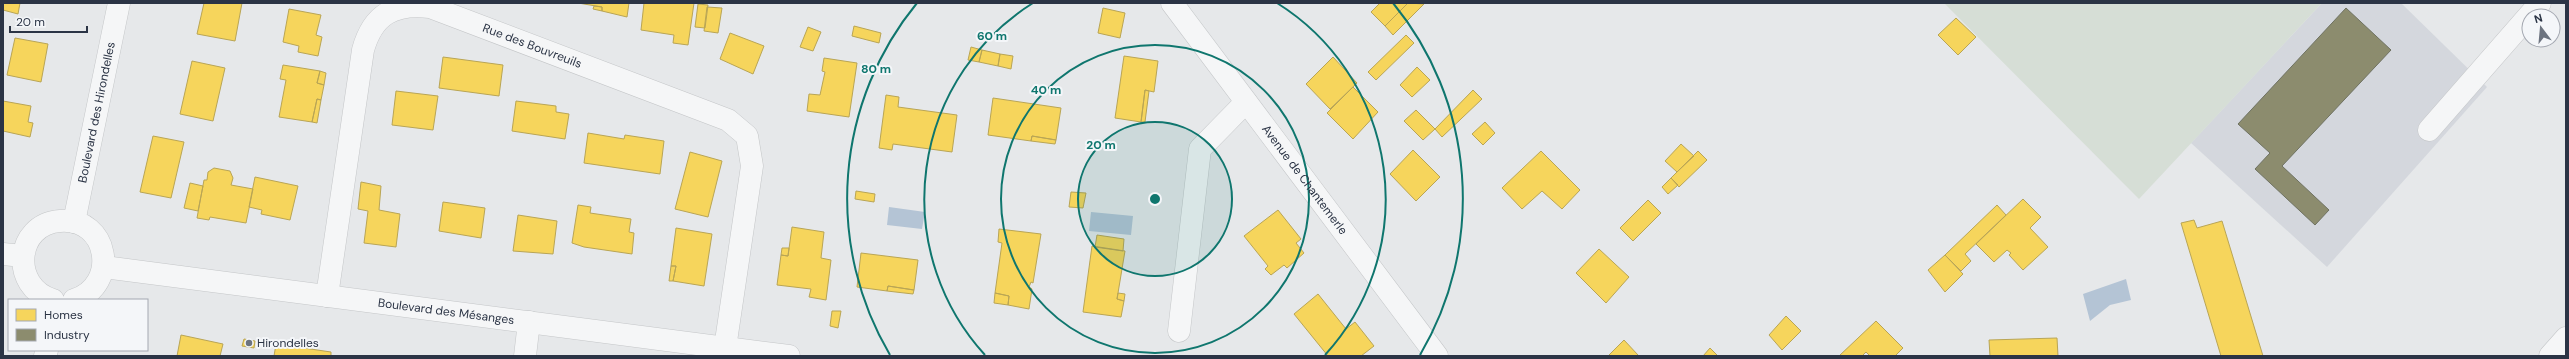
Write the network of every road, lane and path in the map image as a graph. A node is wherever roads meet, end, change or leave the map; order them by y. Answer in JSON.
{"nodes":[{"id":1,"x":119,"y":3,"type":"edge"},
{"id":2,"x":1172,"y":3,"type":"edge"},
{"id":3,"x":2540,"y":3,"type":"edge"},
{"id":4,"x":1246,"y":102,"type":"junction"},
{"id":5,"x":2429,"y":130,"type":"dead end"},
{"id":6,"x":74,"y":222,"type":"junction"},
{"id":7,"x":13,"y":255,"type":"edge"},
{"id":8,"x":104,"y":267,"type":"junction"},
{"id":9,"x":327,"y":296,"type":"junction"},
{"id":10,"x":51,"y":299,"type":"edge"},
{"id":11,"x":76,"y":299,"type":"edge"},
{"id":12,"x":529,"y":322,"type":"junction"},
{"id":13,"x":1179,"y":331,"type":"dead end"},
{"id":14,"x":2566,"y":338,"type":"edge"},
{"id":15,"x":725,"y":348,"type":"junction"},
{"id":16,"x":775,"y":355,"type":"edge"},
{"id":17,"x":526,"y":356,"type":"edge"},
{"id":18,"x":1437,"y":356,"type":"edge"},
{"id":19,"x":2550,"y":356,"type":"edge"}],
"edges":[{"from":1,"to":6,"type":"street","name":"Boulevard des Hirondelles"},
{"from":2,"to":4,"type":"street","name":"Avenue de Chantemerle"},
{"from":3,"to":5,"type":"street"},
{"from":4,"to":13,"type":"street"},
{"from":4,"to":18,"type":"street","name":"Avenue de Chantemerle"},
{"from":6,"to":7,"type":"street"},
{"from":6,"to":8,"type":"street"},
{"from":7,"to":10,"type":"street"},
{"from":8,"to":9,"type":"street","name":"Boulevard des Mésanges"},
{"from":8,"to":11,"type":"street"},
{"from":9,"to":12,"type":"street","name":"Boulevard des Mésanges"},
{"from":9,"to":15,"type":"street","name":"Rue des Bouvreuils"},
{"from":12,"to":15,"type":"street","name":"Boulevard des Mésanges"},
{"from":12,"to":17,"type":"street"},
{"from":14,"to":19,"type":"street"},
{"from":15,"to":16,"type":"street","name":"Boulevard des Mésanges"}]}
